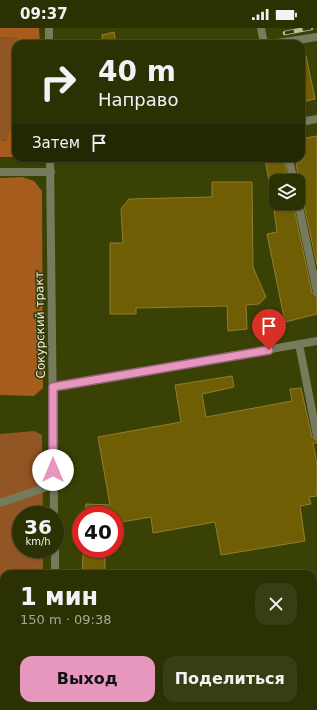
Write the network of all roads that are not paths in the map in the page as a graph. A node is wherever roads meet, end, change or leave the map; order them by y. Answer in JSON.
{"nodes":[{"id":1,"x":49,"y":28,"type":"edge"},
{"id":2,"x":261,"y":28,"type":"edge"},
{"id":3,"x":317,"y":37,"type":"edge"},
{"id":4,"x":49,"y":40,"type":"edge"},
{"id":5,"x":263,"y":40,"type":"edge"},
{"id":6,"x":297,"y":40,"type":"edge"},
{"id":7,"x":317,"y":119,"type":"edge"},
{"id":8,"x":305,"y":121,"type":"edge"},
{"id":9,"x":50,"y":162,"type":"edge"},
{"id":10,"x":289,"y":162,"type":"edge"},
{"id":11,"x":0,"y":172,"type":"edge"},
{"id":12,"x":51,"y":172,"type":"junction"},
{"id":13,"x":292,"y":174,"type":"edge"},
{"id":14,"x":300,"y":210,"type":"edge"},
{"id":15,"x":317,"y":292,"type":"edge"},
{"id":16,"x":317,"y":341,"type":"edge"},
{"id":17,"x":299,"y":344,"type":"junction"},
{"id":18,"x":53,"y":387,"type":"junction"},
{"id":19,"x":317,"y":436,"type":"edge"},
{"id":20,"x":53,"y":485,"type":"junction"},
{"id":21,"x":0,"y":503,"type":"edge"},
{"id":22,"x":54,"y":506,"type":"edge"},
{"id":23,"x":55,"y":558,"type":"edge"},
{"id":24,"x":55,"y":570,"type":"edge"}],
"edges":[{"from":1,"to":4,"type":"street"},
{"from":2,"to":5,"type":"street"},
{"from":3,"to":6,"type":"street"},
{"from":7,"to":8,"type":"street"},
{"from":9,"to":12,"type":"street","name":"Сокурский тракт"},
{"from":10,"to":13,"type":"street"},
{"from":11,"to":12,"type":"street"},
{"from":12,"to":18,"type":"street","name":"Сокурский тракт"},
{"from":14,"to":15,"type":"street"},
{"from":16,"to":17,"type":"street"},
{"from":17,"to":18,"type":"street"},
{"from":17,"to":19,"type":"street"},
{"from":18,"to":20,"type":"street","name":"Сокурский тракт"},
{"from":20,"to":21,"type":"street"},
{"from":20,"to":22,"type":"street","name":"Сокурский тракт"},
{"from":23,"to":24,"type":"street"}]}
